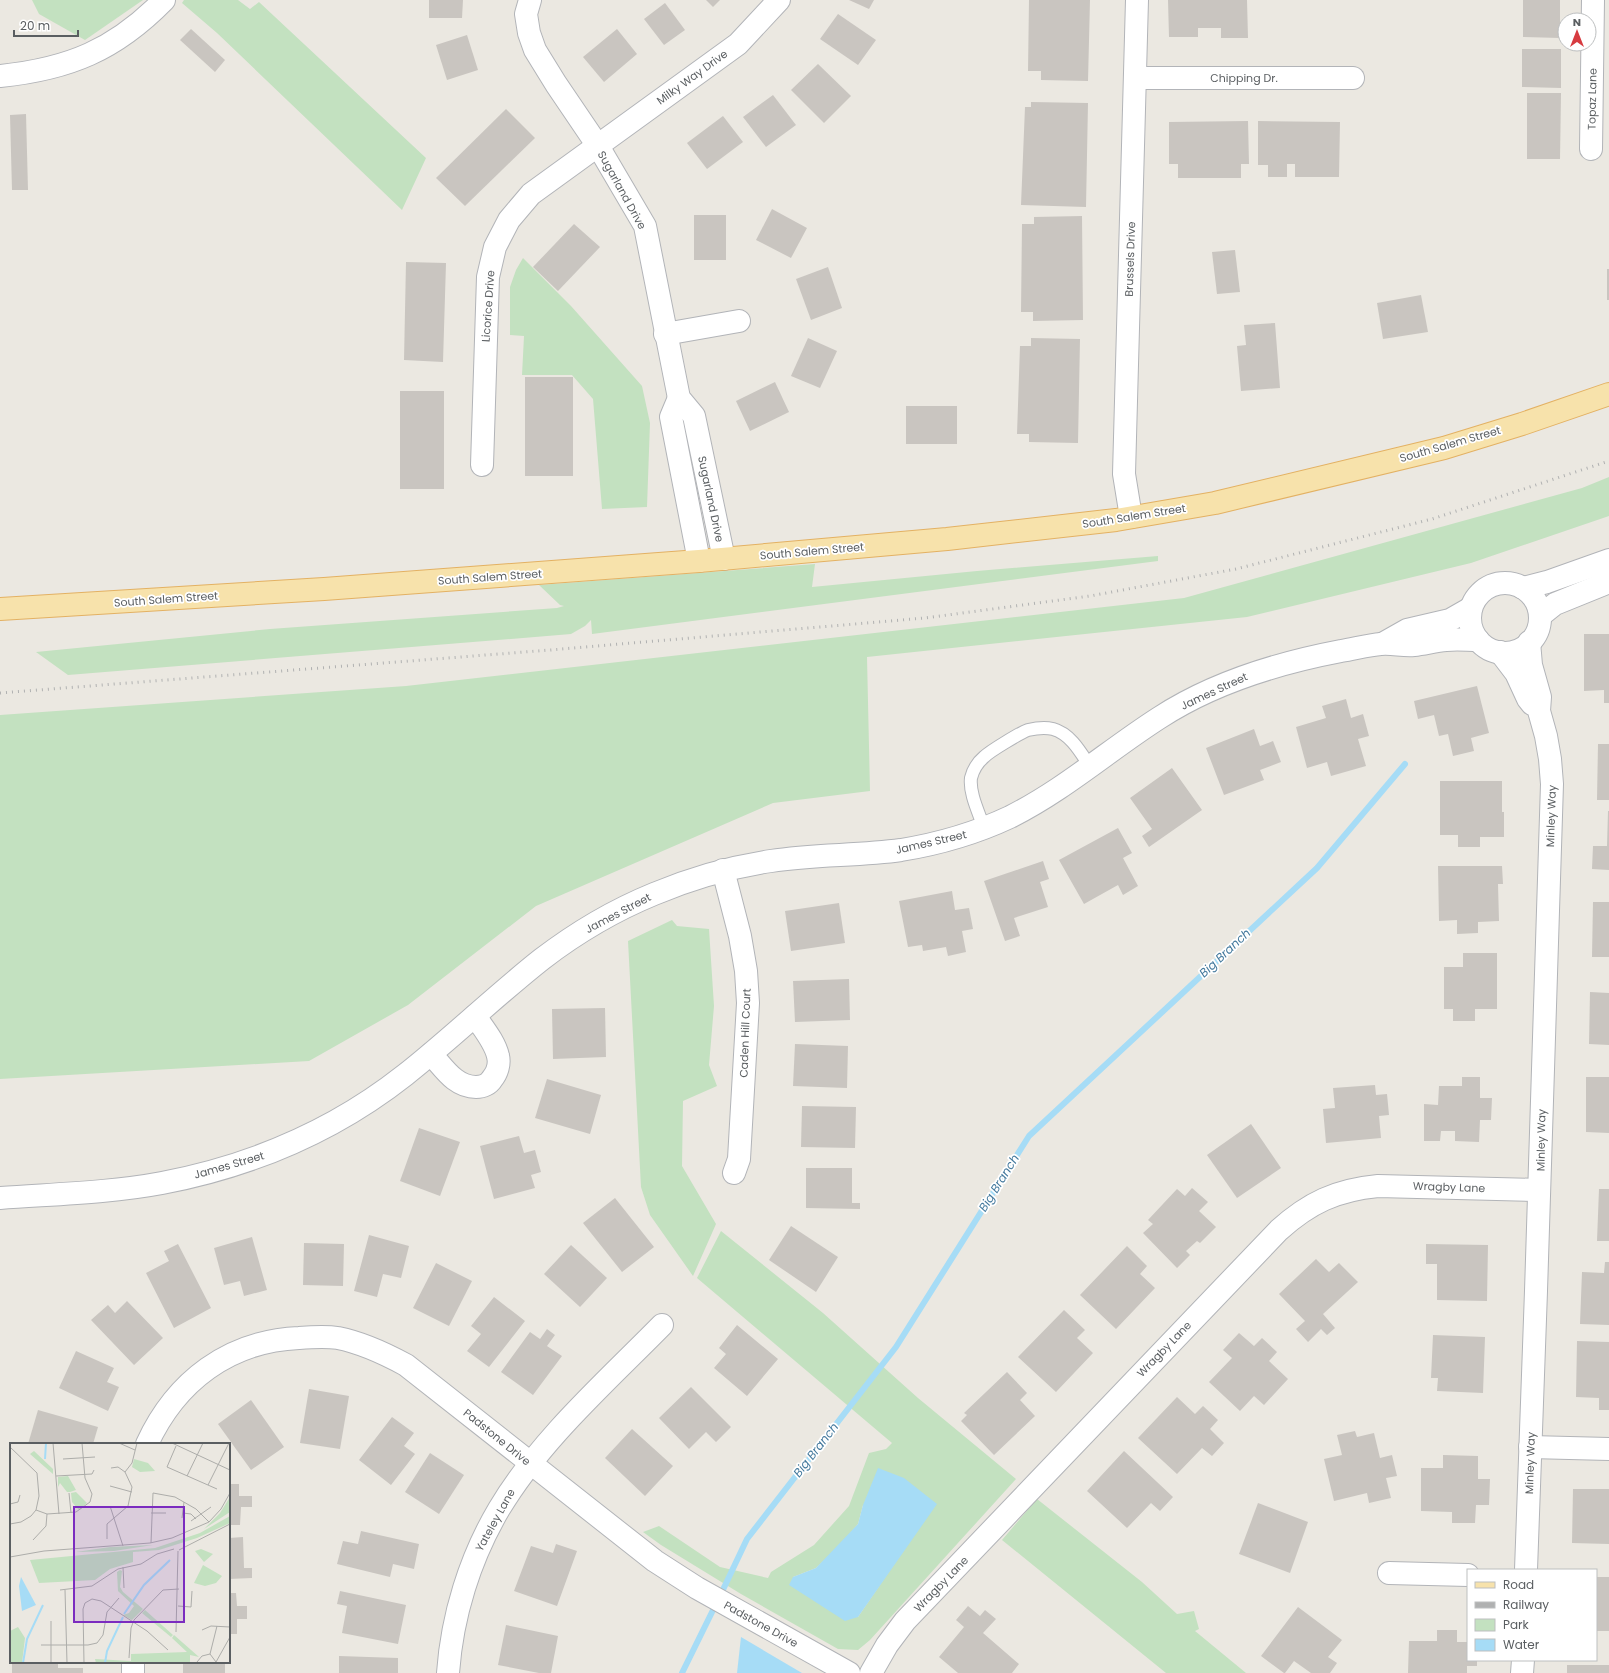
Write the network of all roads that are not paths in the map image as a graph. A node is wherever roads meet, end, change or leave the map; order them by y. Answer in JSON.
{"nodes":[{"id":1,"x":164,"y":0,"type":"edge"},
{"id":2,"x":530,"y":0,"type":"edge"},
{"id":3,"x":779,"y":0,"type":"edge"},
{"id":4,"x":1138,"y":0,"type":"edge"},
{"id":5,"x":1593,"y":0,"type":"edge"},
{"id":6,"x":0,"y":76,"type":"edge"},
{"id":7,"x":1136,"y":78,"type":"junction"},
{"id":8,"x":1353,"y":78,"type":"dead end"},
{"id":9,"x":1600,"y":87,"type":"edge"},
{"id":10,"x":598,"y":146,"type":"junction"},
{"id":11,"x":1590,"y":149,"type":"dead end"},
{"id":12,"x":739,"y":321,"type":"dead end"},
{"id":13,"x":665,"y":334,"type":"junction"},
{"id":14,"x":1609,"y":394,"type":"edge"},
{"id":15,"x":679,"y":398,"type":"junction"},
{"id":16,"x":482,"y":465,"type":"dead end"},
{"id":17,"x":1131,"y":517,"type":"junction"},
{"id":18,"x":724,"y":559,"type":"junction"},
{"id":19,"x":1609,"y":560,"type":"edge"},
{"id":20,"x":699,"y":561,"type":"junction"},
{"id":21,"x":1609,"y":582,"type":"edge"},
{"id":22,"x":1523,"y":588,"type":"junction"},
{"id":23,"x":1471,"y":608,"type":"junction"},
{"id":24,"x":0,"y":609,"type":"edge"},
{"id":25,"x":1540,"y":616,"type":"junction"},
{"id":26,"x":1478,"y":640,"type":"junction"},
{"id":27,"x":1530,"y":642,"type":"junction"},
{"id":28,"x":1384,"y":643,"type":"junction"},
{"id":29,"x":1500,"y":652,"type":"junction"},
{"id":30,"x":1538,"y":711,"type":"junction"},
{"id":31,"x":1090,"y":768,"type":"junction"},
{"id":32,"x":984,"y":828,"type":"junction"},
{"id":33,"x":723,"y":870,"type":"junction"},
{"id":34,"x":475,"y":1016,"type":"junction"},
{"id":35,"x":431,"y":1054,"type":"junction"},
{"id":36,"x":734,"y":1173,"type":"dead end"},
{"id":37,"x":1539,"y":1190,"type":"junction"},
{"id":38,"x":0,"y":1198,"type":"edge"},
{"id":39,"x":662,"y":1325,"type":"dead end"},
{"id":40,"x":148,"y":1443,"type":"edge"},
{"id":41,"x":1530,"y":1447,"type":"junction"},
{"id":42,"x":1609,"y":1449,"type":"edge"},
{"id":43,"x":531,"y":1464,"type":"junction"},
{"id":44,"x":1526,"y":1569,"type":"edge"},
{"id":45,"x":1389,"y":1573,"type":"dead end"},
{"id":46,"x":1467,"y":1576,"type":"edge"},
{"id":47,"x":1523,"y":1661,"type":"edge"},
{"id":48,"x":448,"y":1673,"type":"edge"},
{"id":49,"x":849,"y":1673,"type":"edge"},
{"id":50,"x":871,"y":1673,"type":"edge"},
{"id":51,"x":1522,"y":1673,"type":"edge"}],
"edges":[{"from":1,"to":6,"type":"street"},
{"from":2,"to":10,"type":"street","name":"Sugarland Drive"},
{"from":3,"to":10,"type":"street","name":"Milky Way Drive"},
{"from":4,"to":7,"type":"street","name":"Brussels Drive"},
{"from":5,"to":9,"type":"street","name":"Topaz Lane"},
{"from":7,"to":8,"type":"street","name":"Chipping Dr."},
{"from":7,"to":17,"type":"street","name":"Brussels Drive"},
{"from":9,"to":11,"type":"street","name":"Topaz Lane"},
{"from":10,"to":13,"type":"street","name":"Sugarland Drive"},
{"from":10,"to":16,"type":"street","name":"Licorice Drive"},
{"from":12,"to":13,"type":"street"},
{"from":13,"to":15,"type":"street","name":"Sugarland Drive"},
{"from":14,"to":17,"type":"main road","name":"South Salem Street"},
{"from":15,"to":18,"type":"street","name":"Sugarland Drive"},
{"from":15,"to":20,"type":"street","name":"Sugarland Drive"},
{"from":17,"to":18,"type":"main road","name":"South Salem Street"},
{"from":18,"to":20,"type":"main road","name":"South Salem Street"},
{"from":19,"to":22,"type":"street"},
{"from":20,"to":24,"type":"main road","name":"South Salem Street"},
{"from":21,"to":25,"type":"street"},
{"from":22,"to":23,"type":"street"},
{"from":22,"to":25,"type":"street"},
{"from":23,"to":26,"type":"street"},
{"from":23,"to":28,"type":"street","name":"James Street"},
{"from":25,"to":27,"type":"street"},
{"from":26,"to":28,"type":"street","name":"James Street"},
{"from":26,"to":29,"type":"street"},
{"from":27,"to":29,"type":"street"},
{"from":27,"to":30,"type":"street","name":"Minley Way"},
{"from":28,"to":31,"type":"street","name":"James Street"},
{"from":29,"to":30,"type":"street","name":"Minley Way"},
{"from":30,"to":37,"type":"street","name":"Minley Way"},
{"from":31,"to":32,"type":"street","name":"James Street"},
{"from":31,"to":32,"type":"lane"},
{"from":32,"to":33,"type":"street","name":"James Street"},
{"from":33,"to":34,"type":"street","name":"James Street"},
{"from":33,"to":36,"type":"street","name":"Caden Hill Court"},
{"from":34,"to":35,"type":"street","name":"James Street"},
{"from":34,"to":35,"type":"street"},
{"from":35,"to":38,"type":"street","name":"James Street"},
{"from":37,"to":41,"type":"street","name":"Minley Way"},
{"from":37,"to":50,"type":"street","name":"Wragby Lane"},
{"from":39,"to":43,"type":"street","name":"Yateley Lane"},
{"from":40,"to":43,"type":"street","name":"Padstone Drive"},
{"from":41,"to":42,"type":"street"},
{"from":41,"to":44,"type":"street","name":"Minley Way"},
{"from":43,"to":48,"type":"street","name":"Yateley Lane"},
{"from":43,"to":49,"type":"street","name":"Padstone Drive"},
{"from":45,"to":46,"type":"street"},
{"from":47,"to":51,"type":"street"}]}
